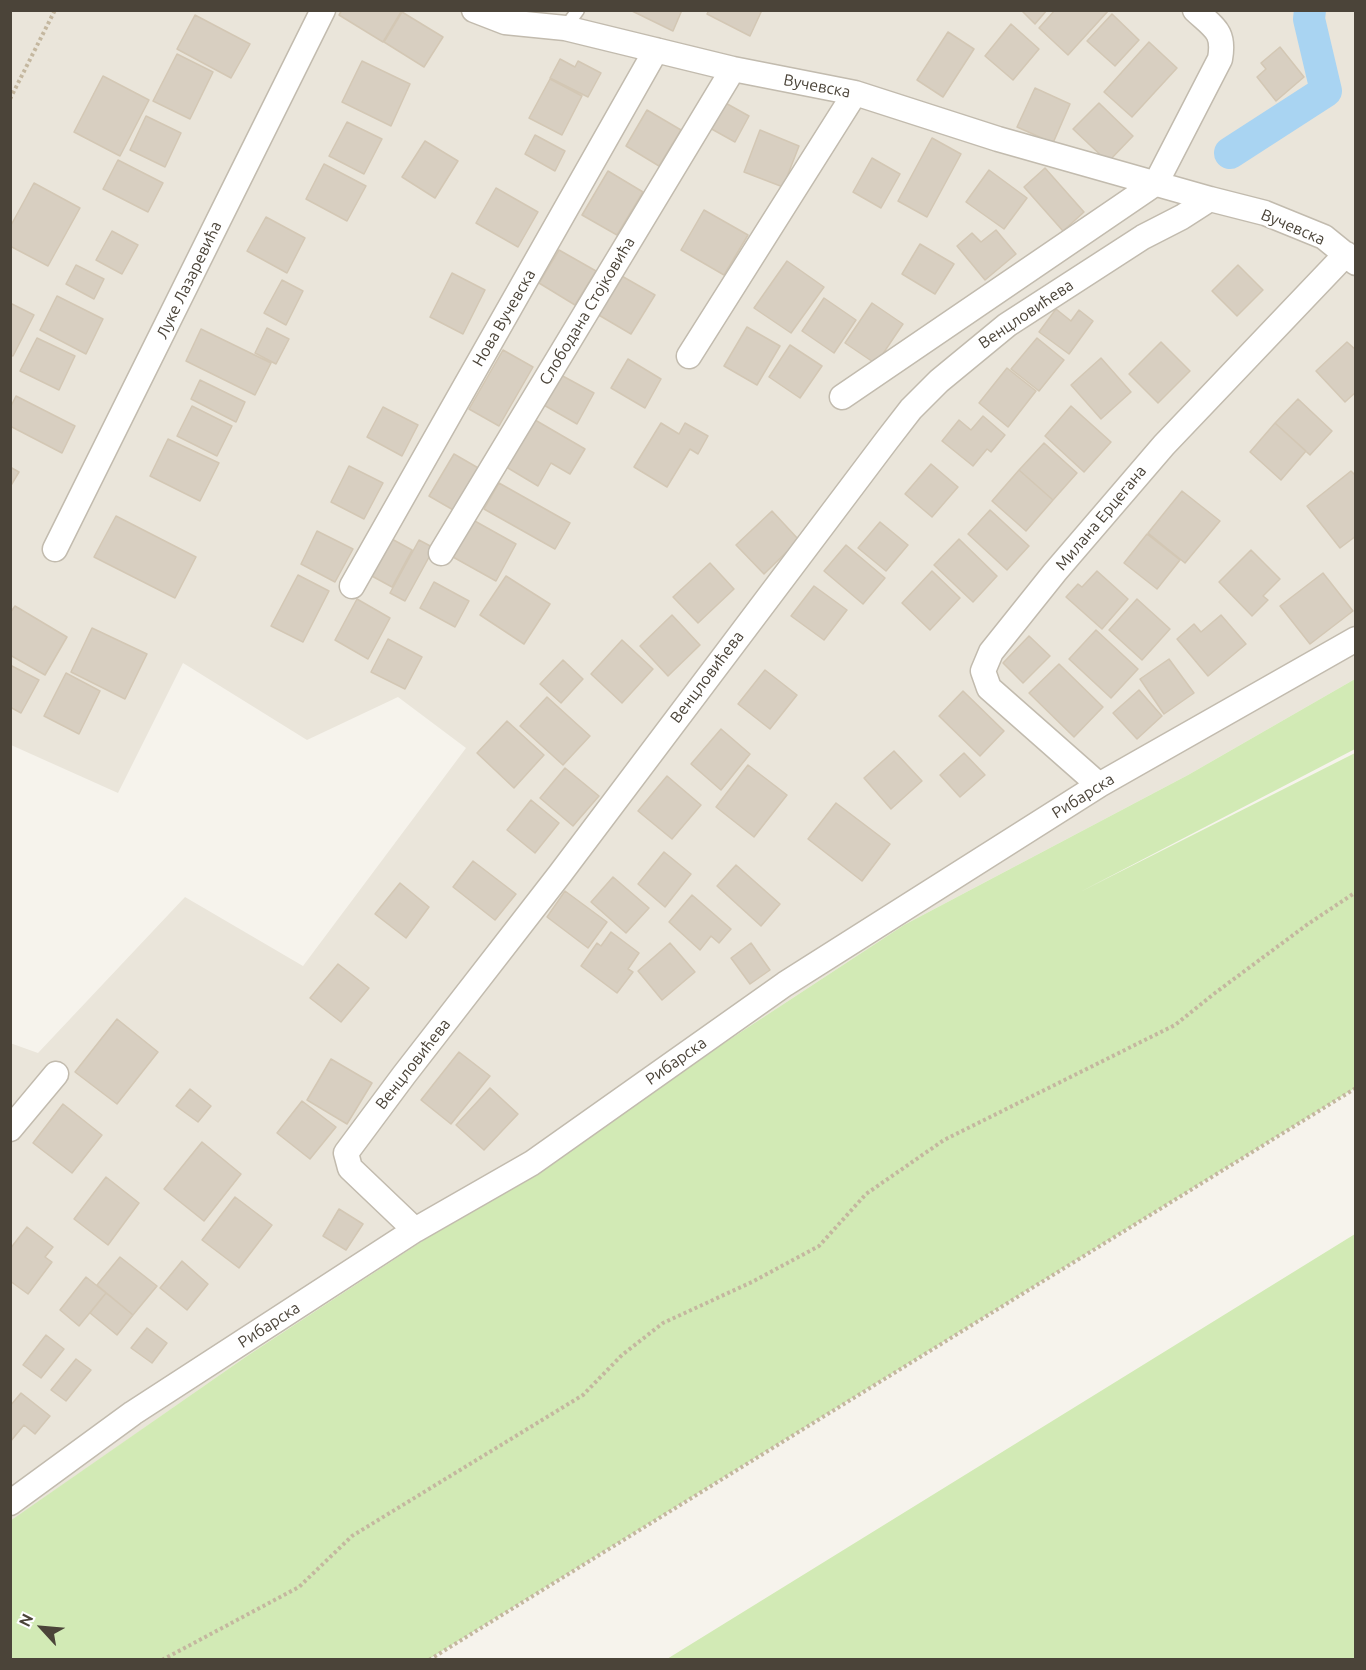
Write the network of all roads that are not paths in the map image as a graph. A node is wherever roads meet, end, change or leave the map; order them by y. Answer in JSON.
{"nodes":[{"id":1,"x":323,"y":10,"type":"edge"},
{"id":2,"x":474,"y":10,"type":"edge"},
{"id":3,"x":1195,"y":10,"type":"edge"},
{"id":4,"x":572,"y":19,"type":"edge"},
{"id":5,"x":656,"y":50,"type":"junction"},
{"id":6,"x":733,"y":69,"type":"junction"},
{"id":7,"x":855,"y":93,"type":"junction"},
{"id":8,"x":1156,"y":183,"type":"junction"},
{"id":9,"x":1210,"y":199,"type":"junction"},
{"id":10,"x":1351,"y":259,"type":"edge"},
{"id":11,"x":689,"y":356,"type":"dead end"},
{"id":12,"x":842,"y":397,"type":"dead end"},
{"id":13,"x":56,"y":549,"type":"dead end"},
{"id":14,"x":441,"y":553,"type":"dead end"},
{"id":15,"x":352,"y":586,"type":"dead end"},
{"id":16,"x":1356,"y":639,"type":"edge"},
{"id":17,"x":1099,"y":785,"type":"junction"},
{"id":18,"x":56,"y":1074,"type":"dead end"},
{"id":19,"x":10,"y":1128,"type":"edge"},
{"id":20,"x":416,"y":1230,"type":"junction"},
{"id":21,"x":10,"y":1503,"type":"edge"}],
"edges":[{"from":1,"to":13,"type":"street","name":"Луке Лазаревића"},
{"from":2,"to":4,"type":"street","name":"Вучевска"},
{"from":3,"to":8,"type":"street"},
{"from":4,"to":5,"type":"street","name":"Вучевска"},
{"from":5,"to":6,"type":"street","name":"Вучевска"},
{"from":5,"to":15,"type":"street","name":"Нова Вучевска"},
{"from":6,"to":7,"type":"street","name":"Вучевска"},
{"from":6,"to":14,"type":"street","name":"Слободана Стојковића"},
{"from":7,"to":8,"type":"street","name":"Вучевска"},
{"from":7,"to":11,"type":"street"},
{"from":8,"to":9,"type":"street","name":"Вучевска"},
{"from":8,"to":12,"type":"street"},
{"from":9,"to":10,"type":"street","name":"Вучевска"},
{"from":9,"to":20,"type":"street","name":"Венцловићева"},
{"from":10,"to":17,"type":"street","name":"Милана Ерцегана"},
{"from":16,"to":17,"type":"street","name":"Рибарска"},
{"from":17,"to":20,"type":"street","name":"Рибарска"},
{"from":18,"to":19,"type":"street"},
{"from":20,"to":21,"type":"street","name":"Рибарска"}]}
